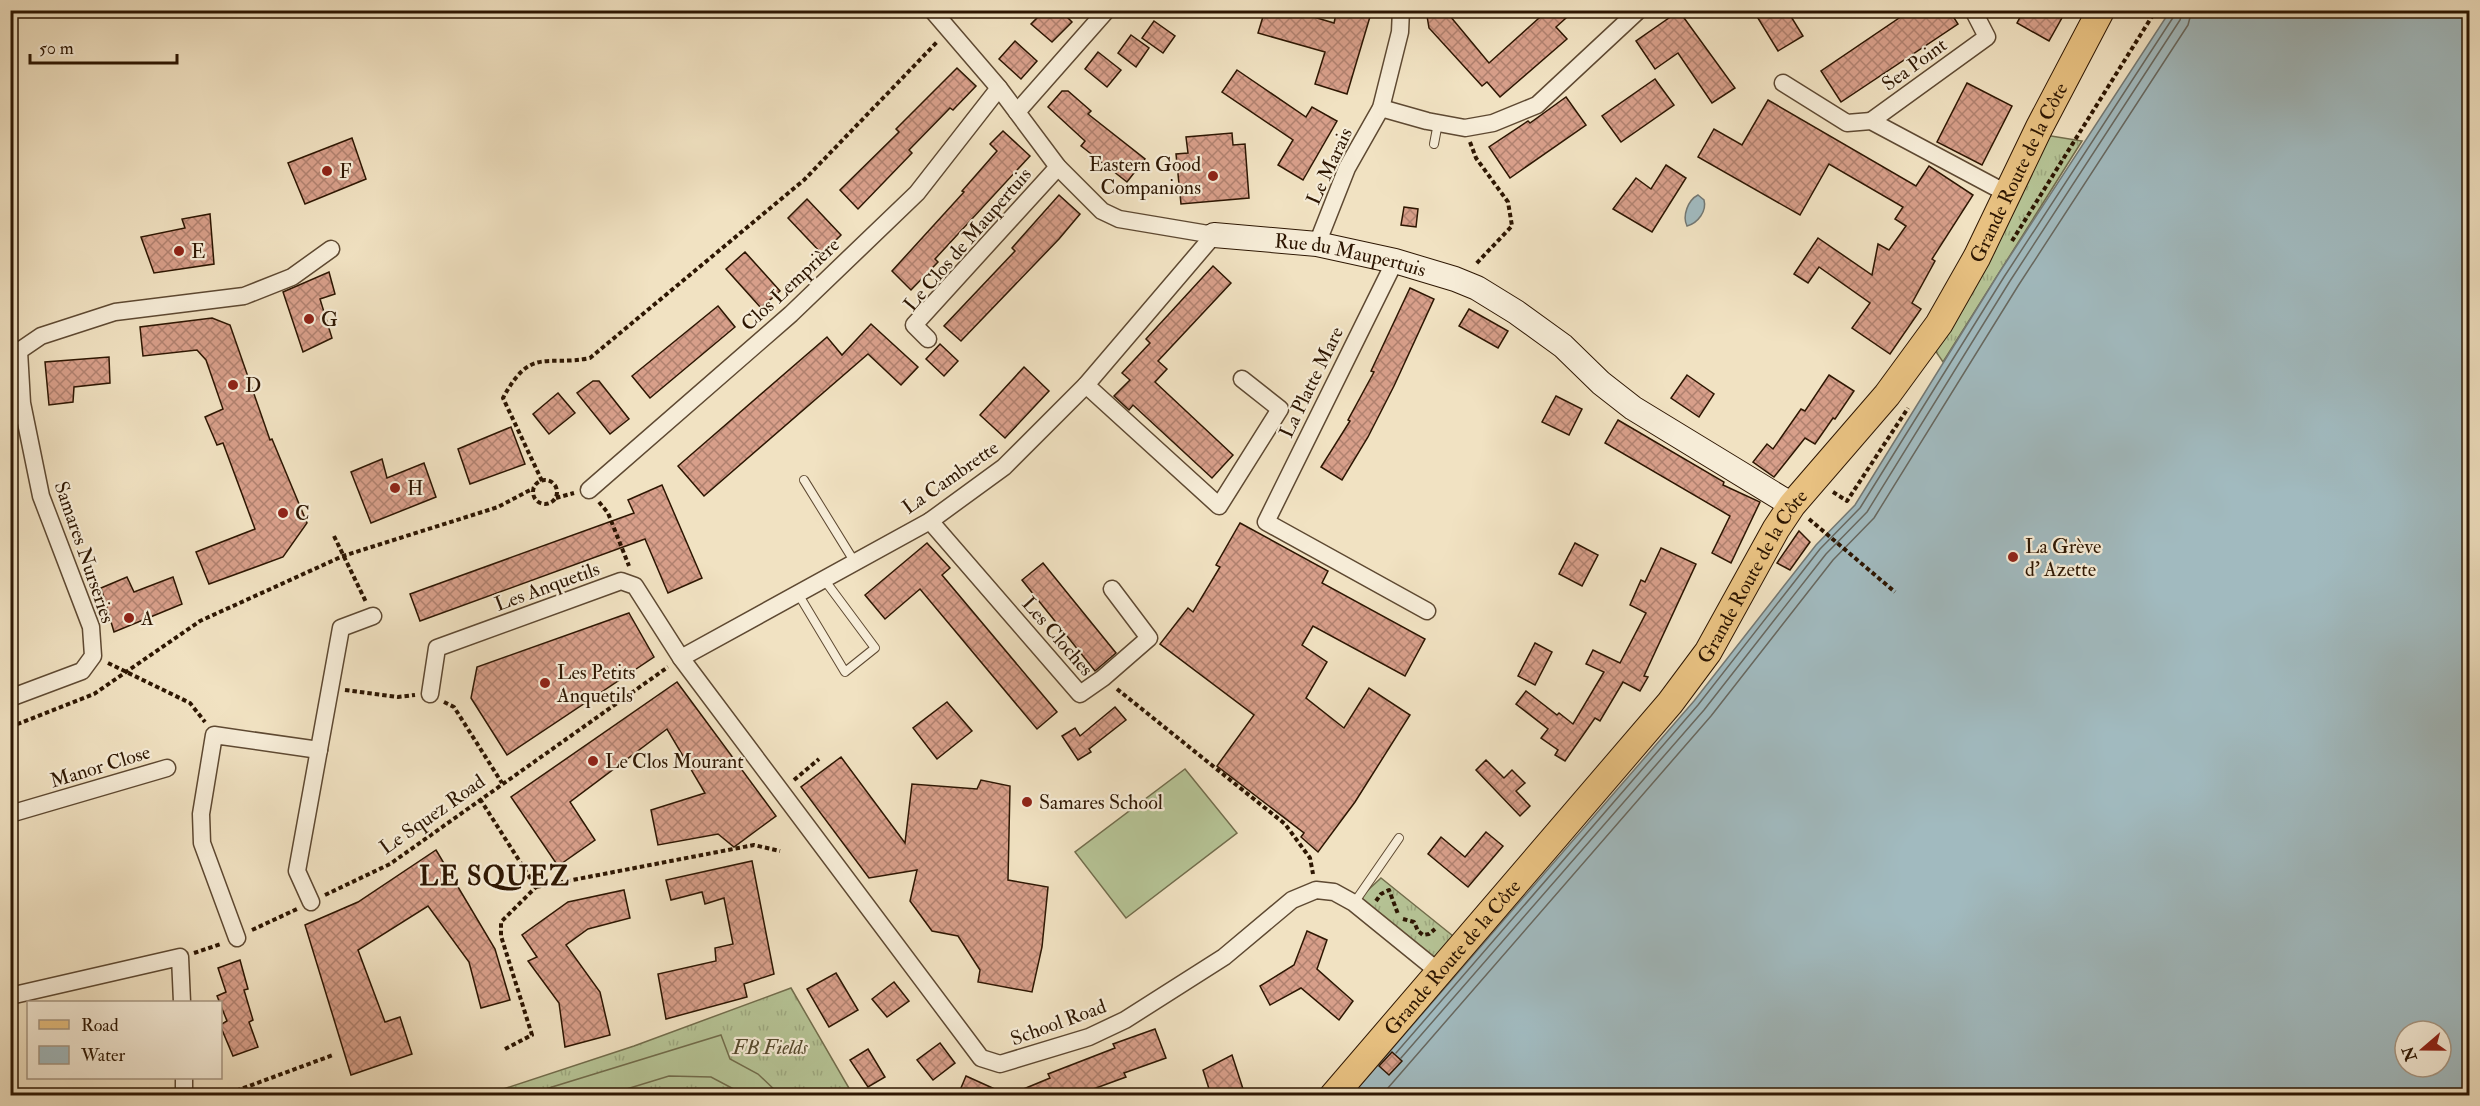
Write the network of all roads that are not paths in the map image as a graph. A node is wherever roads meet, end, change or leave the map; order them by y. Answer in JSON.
{"nodes":[{"id":1,"x":932,"y":10,"type":"edge"},
{"id":2,"x":1107,"y":10,"type":"edge"},
{"id":3,"x":1401,"y":10,"type":"edge"},
{"id":4,"x":1639,"y":10,"type":"edge"},
{"id":5,"x":1973,"y":10,"type":"edge"},
{"id":6,"x":2101,"y":10,"type":"edge"},
{"id":7,"x":1783,"y":83,"type":"dead end"},
{"id":8,"x":999,"y":88,"type":"junction"},
{"id":9,"x":1381,"y":108,"type":"junction"},
{"id":10,"x":1017,"y":112,"type":"junction"},
{"id":11,"x":1871,"y":121,"type":"junction"},
{"id":12,"x":1438,"y":123,"type":"junction"},
{"id":13,"x":1434,"y":144,"type":"dead end"},
{"id":14,"x":1058,"y":167,"type":"junction"},
{"id":15,"x":2007,"y":194,"type":"junction"},
{"id":16,"x":1214,"y":235,"type":"junction"},
{"id":17,"x":1317,"y":244,"type":"junction"},
{"id":18,"x":331,"y":249,"type":"dead end"},
{"id":19,"x":1395,"y":261,"type":"junction"},
{"id":20,"x":928,"y":339,"type":"dead end"},
{"id":21,"x":1242,"y":379,"type":"dead end"},
{"id":22,"x":1086,"y":385,"type":"junction"},
{"id":23,"x":804,"y":480,"type":"dead end"},
{"id":24,"x":589,"y":490,"type":"road end"},
{"id":25,"x":1792,"y":505,"type":"junction"},
{"id":26,"x":930,"y":521,"type":"junction"},
{"id":27,"x":854,"y":561,"type":"junction"},
{"id":28,"x":823,"y":578,"type":"junction"},
{"id":29,"x":1112,"y":590,"type":"dead end"},
{"id":30,"x":797,"y":592,"type":"junction"},
{"id":31,"x":1427,"y":611,"type":"dead end"},
{"id":32,"x":373,"y":616,"type":"road end"},
{"id":33,"x":681,"y":658,"type":"junction"},
{"id":34,"x":430,"y":694,"type":"road end"},
{"id":35,"x":10,"y":698,"type":"edge"},
{"id":36,"x":319,"y":750,"type":"junction"},
{"id":37,"x":167,"y":768,"type":"dead end"},
{"id":38,"x":10,"y":814,"type":"edge"},
{"id":39,"x":1399,"y":838,"type":"dead end"},
{"id":40,"x":311,"y":902,"type":"road end"},
{"id":41,"x":1360,"y":908,"type":"junction"},
{"id":42,"x":237,"y":938,"type":"road end"},
{"id":43,"x":1439,"y":972,"type":"junction"},
{"id":44,"x":10,"y":996,"type":"edge"},
{"id":45,"x":182,"y":1001,"type":"edge"},
{"id":46,"x":184,"y":1079,"type":"edge"},
{"id":47,"x":184,"y":1095,"type":"edge"},
{"id":48,"x":1333,"y":1095,"type":"edge"}],
"edges":[{"from":1,"to":8,"type":"street","name":"Rue du Maupertuis"},
{"from":2,"to":10,"type":"street"},
{"from":3,"to":9,"type":"street","name":"Le Marais"},
{"from":4,"to":12,"type":"street"},
{"from":5,"to":11,"type":"street","name":"Sea Point"},
{"from":6,"to":15,"type":"main road","name":"Grande Route de la Côte"},
{"from":7,"to":11,"type":"street"},
{"from":8,"to":10,"type":"street","name":"Rue du Maupertuis"},
{"from":8,"to":24,"type":"street","name":"Clos Lemprière"},
{"from":9,"to":12,"type":"street"},
{"from":9,"to":17,"type":"street","name":"Le Marais"},
{"from":10,"to":14,"type":"street","name":"Rue du Maupertuis"},
{"from":11,"to":15,"type":"street"},
{"from":12,"to":13,"type":"lane"},
{"from":14,"to":16,"type":"street","name":"Rue du Maupertuis"},
{"from":14,"to":20,"type":"street","name":"Le Clos de Maupertuis"},
{"from":15,"to":25,"type":"main road","name":"Grande Route de la Côte"},
{"from":16,"to":17,"type":"street","name":"Rue du Maupertuis"},
{"from":16,"to":22,"type":"street","name":"La Cambrette"},
{"from":17,"to":19,"type":"street","name":"Rue du Maupertuis"},
{"from":18,"to":35,"type":"street","name":"Samares Nurseries"},
{"from":19,"to":25,"type":"street","name":"Rue du Maupertuis"},
{"from":19,"to":31,"type":"street","name":"La Platte Mare"},
{"from":21,"to":22,"type":"street"},
{"from":22,"to":26,"type":"street","name":"La Cambrette"},
{"from":23,"to":27,"type":"lane"},
{"from":25,"to":43,"type":"main road","name":"Grande Route de la Côte"},
{"from":26,"to":27,"type":"street","name":"La Cambrette"},
{"from":26,"to":29,"type":"street","name":"Les Cloches"},
{"from":27,"to":28,"type":"street","name":"La Cambrette"},
{"from":28,"to":30,"type":"street","name":"La Cambrette"},
{"from":28,"to":30,"type":"lane"},
{"from":30,"to":33,"type":"street","name":"La Cambrette"},
{"from":32,"to":36,"type":"street"},
{"from":33,"to":34,"type":"street","name":"Les Anquetils"},
{"from":33,"to":41,"type":"street","name":"School Road"},
{"from":36,"to":40,"type":"street"},
{"from":36,"to":42,"type":"street"},
{"from":37,"to":38,"type":"street","name":"Manor Close"},
{"from":39,"to":41,"type":"lane"},
{"from":41,"to":43,"type":"street"},
{"from":43,"to":48,"type":"main road","name":"Grande Route de la Côte"},
{"from":44,"to":45,"type":"street"},
{"from":46,"to":47,"type":"street"}]}
